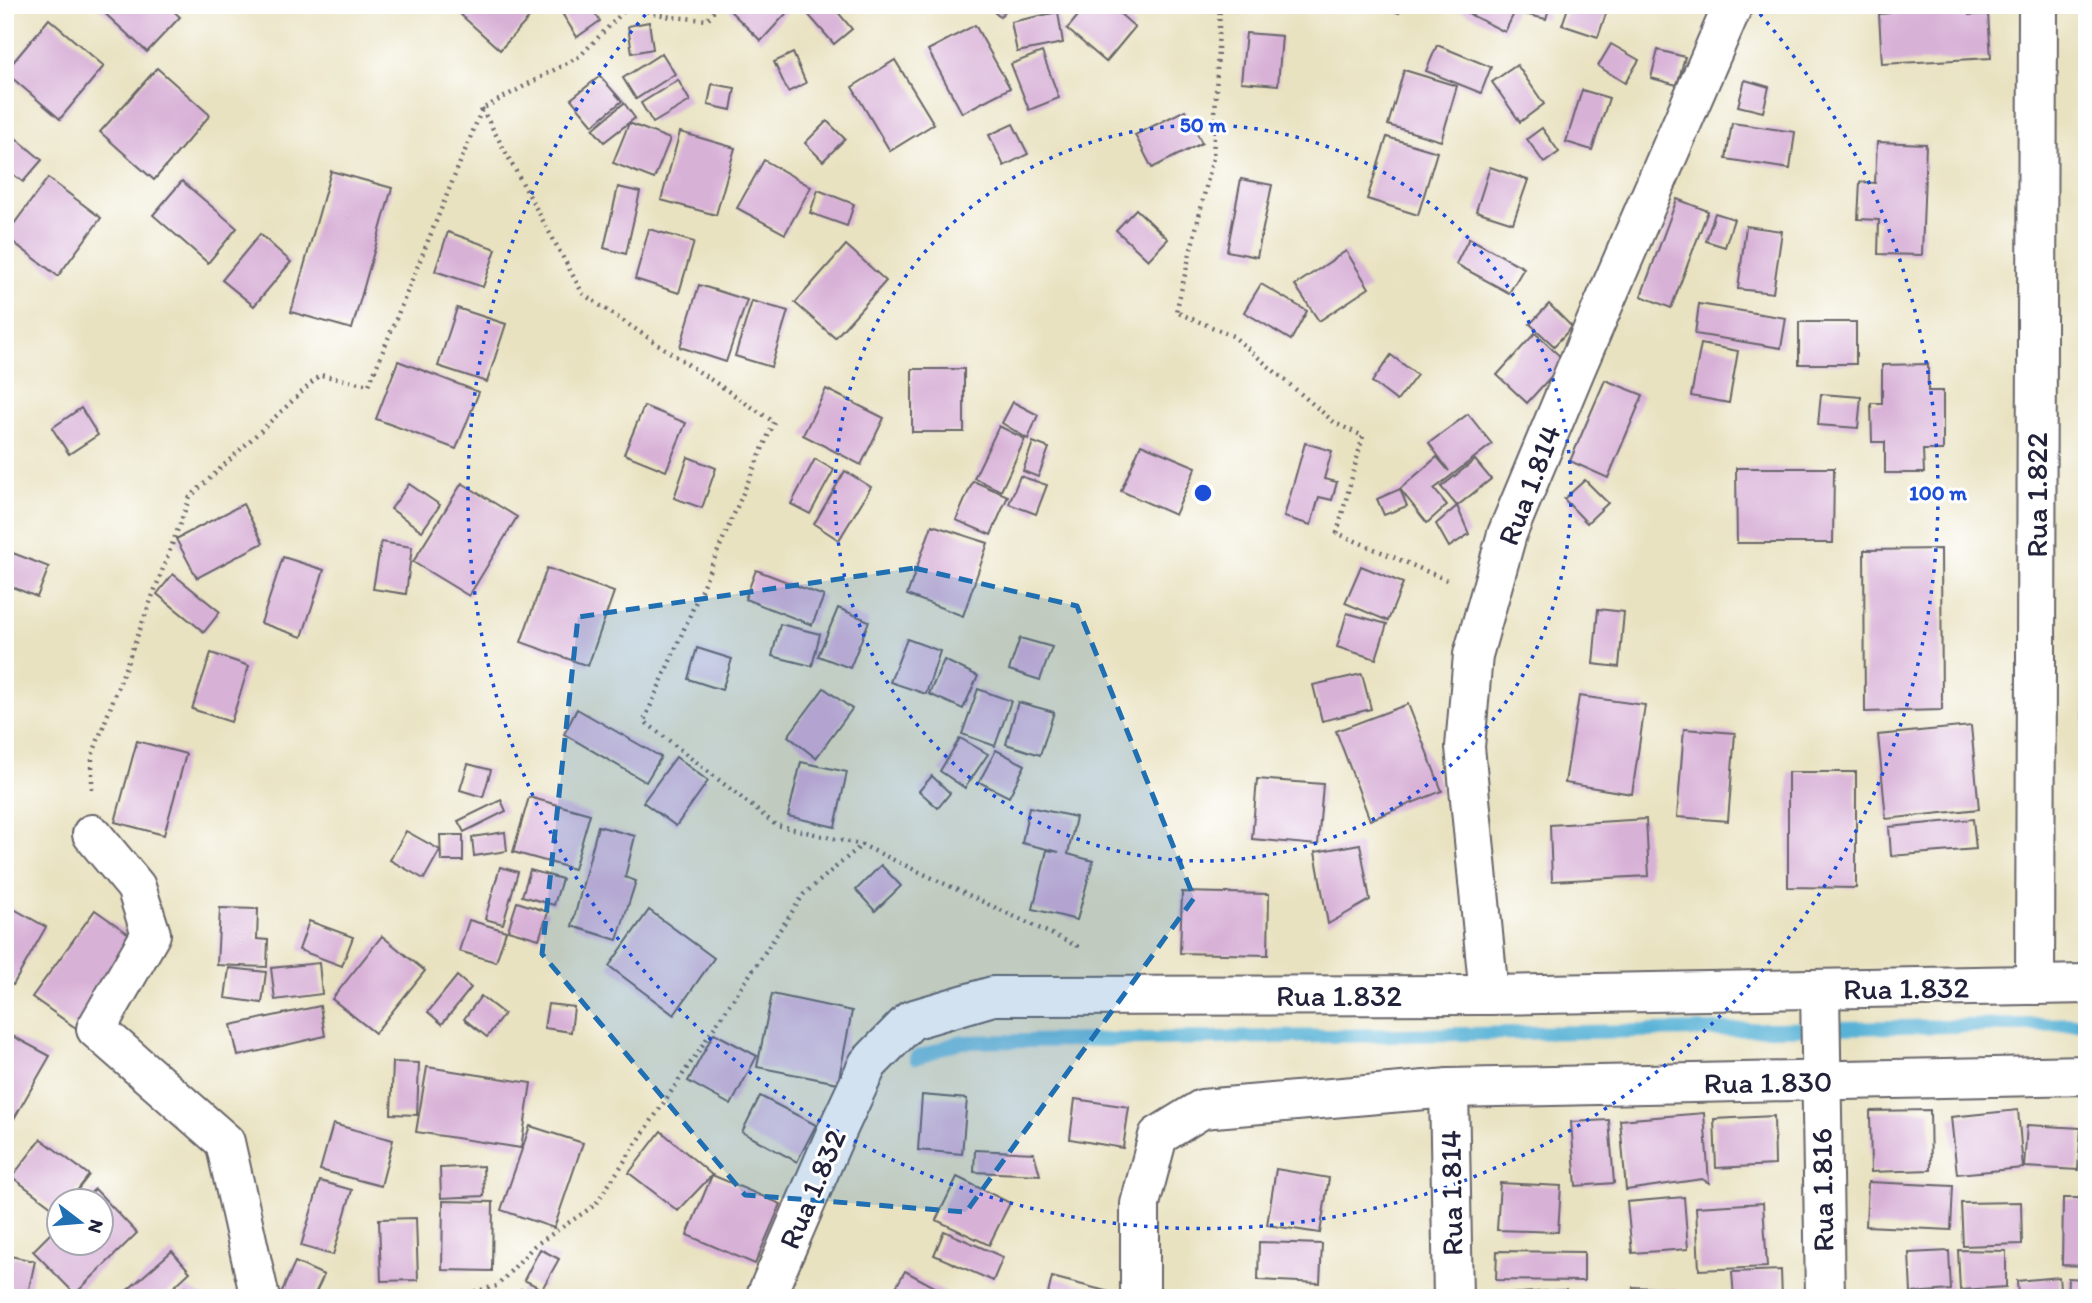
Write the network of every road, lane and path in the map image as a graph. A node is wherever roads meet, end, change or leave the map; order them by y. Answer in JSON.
{"nodes":[{"id":1,"x":718,"y":5,"type":"edge"},
{"id":2,"x":1220,"y":5,"type":"edge"},
{"id":3,"x":1732,"y":5,"type":"edge"},
{"id":4,"x":2038,"y":5,"type":"edge"},
{"id":5,"x":482,"y":109,"type":"junction"},
{"id":6,"x":1490,"y":598,"type":"junction"},
{"id":7,"x":92,"y":834,"type":"joint"},
{"id":8,"x":862,"y":845,"type":"junction"},
{"id":9,"x":2087,"y":984,"type":"edge"},
{"id":10,"x":2035,"y":985,"type":"junction"},
{"id":11,"x":1820,"y":990,"type":"junction"},
{"id":12,"x":1489,"y":995,"type":"junction"},
{"id":13,"x":1079,"y":996,"type":"junction"},
{"id":14,"x":2087,"y":1075,"type":"edge"},
{"id":15,"x":1820,"y":1082,"type":"junction"},
{"id":16,"x":1449,"y":1088,"type":"junction"},
{"id":17,"x":260,"y":1298,"type":"edge"},
{"id":18,"x":447,"y":1298,"type":"edge"},
{"id":19,"x":765,"y":1298,"type":"edge"},
{"id":20,"x":1140,"y":1298,"type":"edge"},
{"id":21,"x":1453,"y":1298,"type":"edge"},
{"id":22,"x":1825,"y":1298,"type":"edge"}],
"edges":[{"from":1,"to":5,"type":"path"},
{"from":2,"to":6,"type":"path"},
{"from":3,"to":6,"type":"street","name":"Rua 1.814"},
{"from":4,"to":10,"type":"street","name":"Rua 1.822"},
{"from":5,"to":7,"type":"path"},
{"from":5,"to":8,"type":"path"},
{"from":6,"to":12,"type":"street","name":"Rua 1.814"},
{"from":7,"to":17,"type":"street"},
{"from":8,"to":13,"type":"path"},
{"from":8,"to":18,"type":"path"},
{"from":9,"to":10,"type":"street","name":"Rua 1.832"},
{"from":10,"to":11,"type":"street","name":"Rua 1.832"},
{"from":11,"to":12,"type":"street","name":"Rua 1.832"},
{"from":11,"to":15,"type":"street","name":"Rua 1.816"},
{"from":12,"to":13,"type":"street","name":"Rua 1.832"},
{"from":13,"to":19,"type":"street","name":"Rua 1.832"},
{"from":14,"to":15,"type":"street","name":"Rua 1.830"},
{"from":15,"to":16,"type":"street","name":"Rua 1.830"},
{"from":15,"to":22,"type":"street","name":"Rua 1.816"},
{"from":16,"to":20,"type":"street","name":"Rua 1.830"},
{"from":16,"to":21,"type":"street","name":"Rua 1.814"}]}
